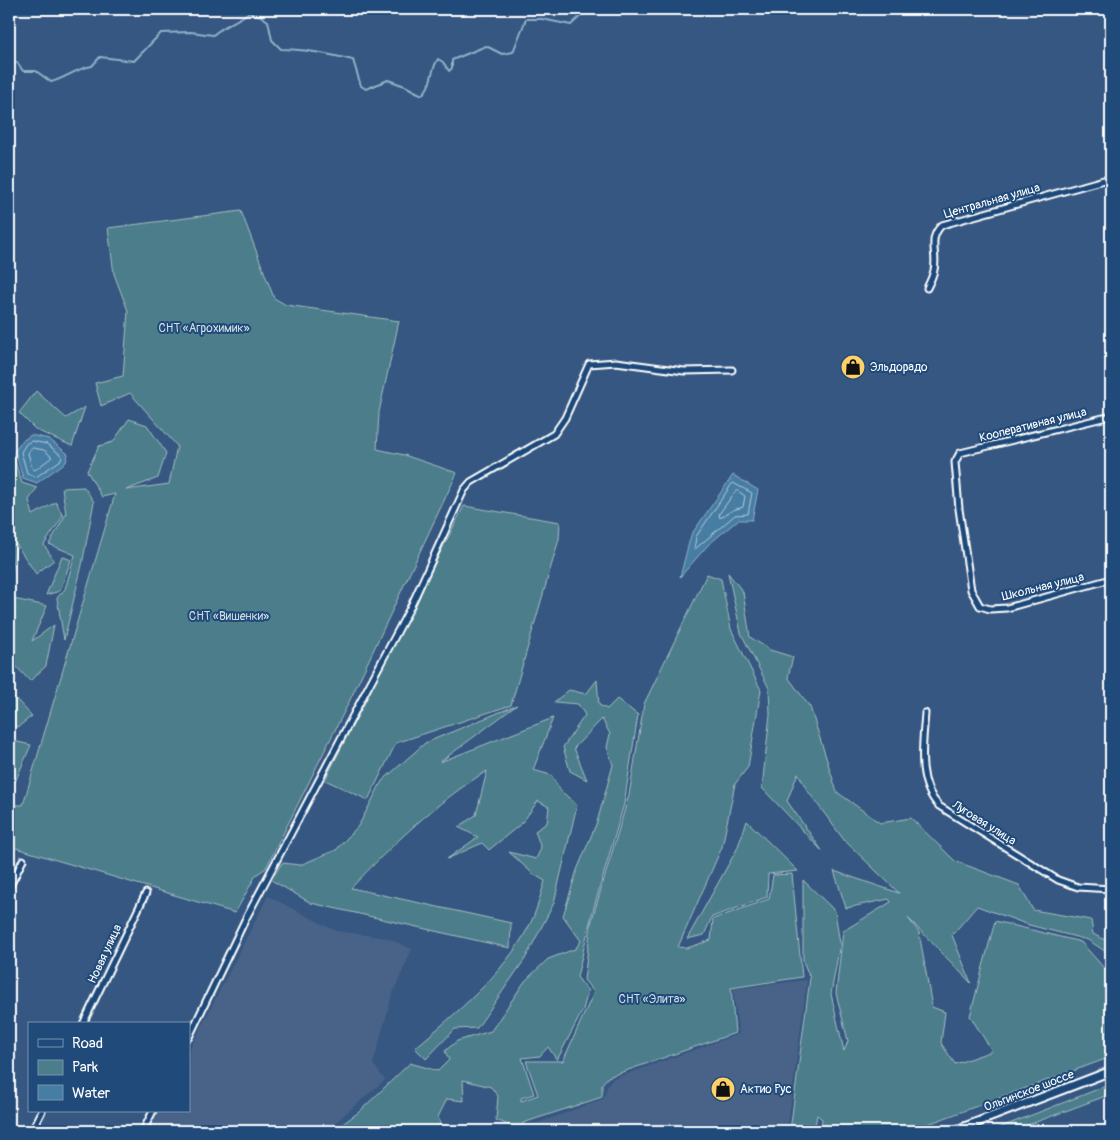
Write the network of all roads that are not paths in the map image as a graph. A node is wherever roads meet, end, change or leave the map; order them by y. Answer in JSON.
{"nodes":[{"id":1,"x":1111,"y":178,"type":"edge"},
{"id":2,"x":927,"y":288,"type":"dead end"},
{"id":3,"x":732,"y":370,"type":"dead end"},
{"id":4,"x":1111,"y":416,"type":"edge"},
{"id":5,"x":1111,"y":579,"type":"edge"},
{"id":6,"x":980,"y":606,"type":"joint"},
{"id":7,"x":925,"y":713,"type":"dead end"},
{"id":8,"x":23,"y":860,"type":"dead end"},
{"id":9,"x":9,"y":888,"type":"edge"},
{"id":10,"x":1111,"y":889,"type":"edge"},
{"id":11,"x":146,"y":893,"type":"dead end"},
{"id":12,"x":84,"y":1022,"type":"edge"},
{"id":13,"x":190,"y":1035,"type":"edge"},
{"id":14,"x":1111,"y":1072,"type":"edge"},
{"id":15,"x":42,"y":1112,"type":"edge"},
{"id":16,"x":152,"y":1112,"type":"edge"},
{"id":17,"x":32,"y":1131,"type":"edge"},
{"id":18,"x":143,"y":1131,"type":"edge"},
{"id":19,"x":954,"y":1131,"type":"edge"}],
"edges":[{"from":1,"to":2,"type":"street","name":"Центральная улица"},
{"from":3,"to":13,"type":"street"},
{"from":4,"to":6,"type":"street","name":"Кооперативная улица"},
{"from":5,"to":6,"type":"street","name":"Школьная улица"},
{"from":7,"to":10,"type":"street","name":"Луговая улица"},
{"from":8,"to":9,"type":"street"},
{"from":11,"to":12,"type":"street","name":"Новая улица"},
{"from":14,"to":19,"type":"main road","name":"Ольгинское шоссе"},
{"from":15,"to":17,"type":"street"},
{"from":16,"to":18,"type":"street"}]}
